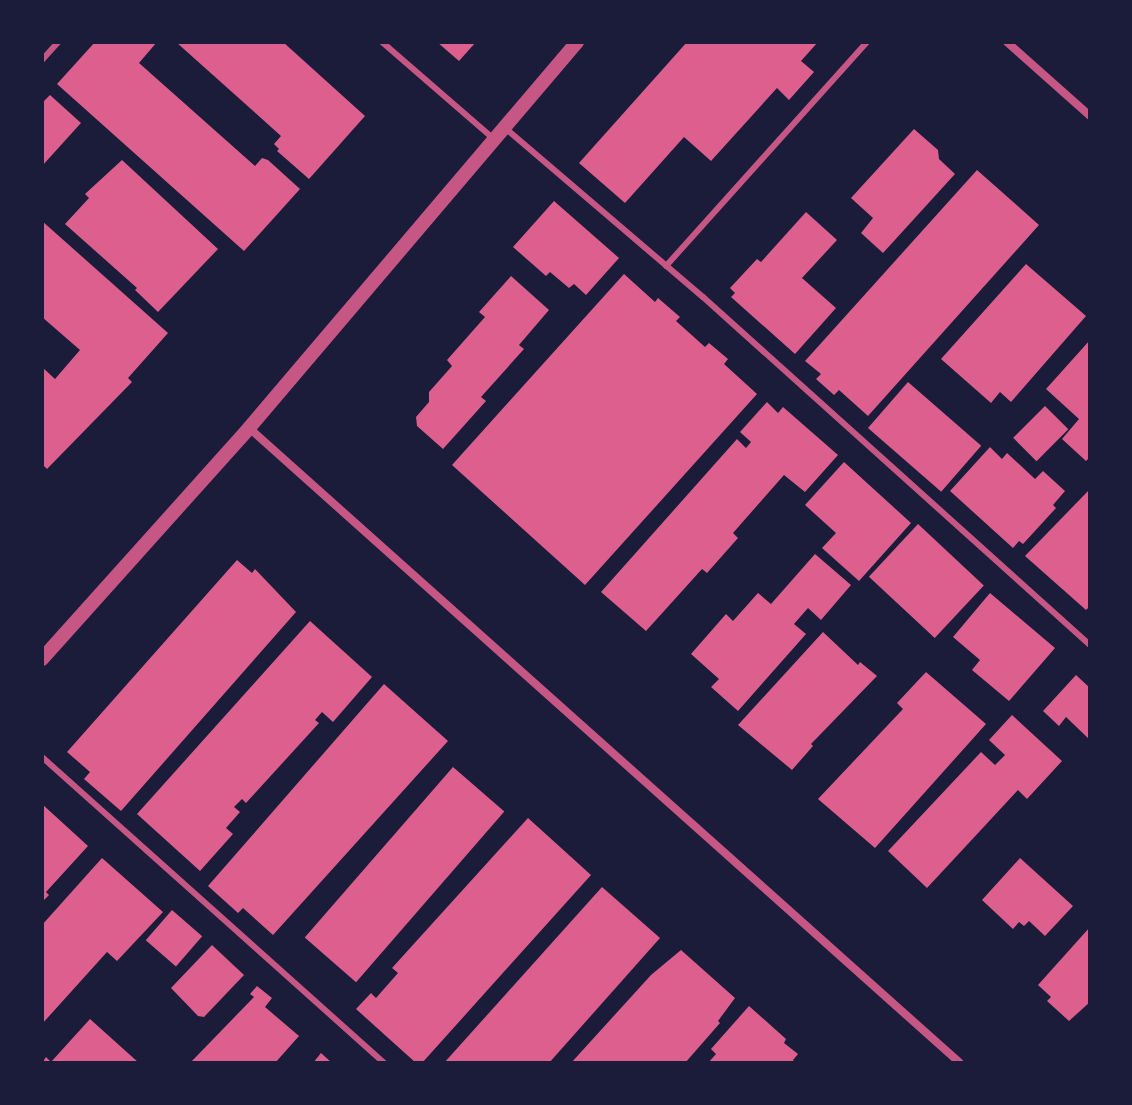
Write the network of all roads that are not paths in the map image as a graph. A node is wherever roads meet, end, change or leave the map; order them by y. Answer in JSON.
{"nodes":[{"id":1,"x":58,"y":42,"type":"edge"},
{"id":2,"x":382,"y":42,"type":"edge"},
{"id":3,"x":577,"y":42,"type":"edge"},
{"id":4,"x":867,"y":42,"type":"edge"},
{"id":5,"x":1007,"y":42,"type":"edge"},
{"id":6,"x":42,"y":60,"type":"edge"},
{"id":7,"x":1090,"y":116,"type":"edge"},
{"id":8,"x":504,"y":127,"type":"junction"},
{"id":9,"x":494,"y":139,"type":"junction"},
{"id":10,"x":666,"y":266,"type":"junction"},
{"id":11,"x":249,"y":428,"type":"junction"},
{"id":12,"x":1090,"y":645,"type":"edge"},
{"id":13,"x":42,"y":659,"type":"edge"},
{"id":14,"x":42,"y":757,"type":"edge"},
{"id":15,"x":384,"y":1063,"type":"edge"},
{"id":16,"x":960,"y":1063,"type":"edge"}],
"edges":[{"from":1,"to":6,"type":"lane"},
{"from":2,"to":9,"type":"lane"},
{"from":3,"to":8,"type":"street"},
{"from":4,"to":10,"type":"lane"},
{"from":5,"to":7,"type":"street"},
{"from":8,"to":9,"type":"street"},
{"from":8,"to":10,"type":"lane"},
{"from":9,"to":11,"type":"street"},
{"from":10,"to":12,"type":"lane"},
{"from":11,"to":13,"type":"street"},
{"from":11,"to":16,"type":"street"},
{"from":14,"to":15,"type":"lane"}]}
